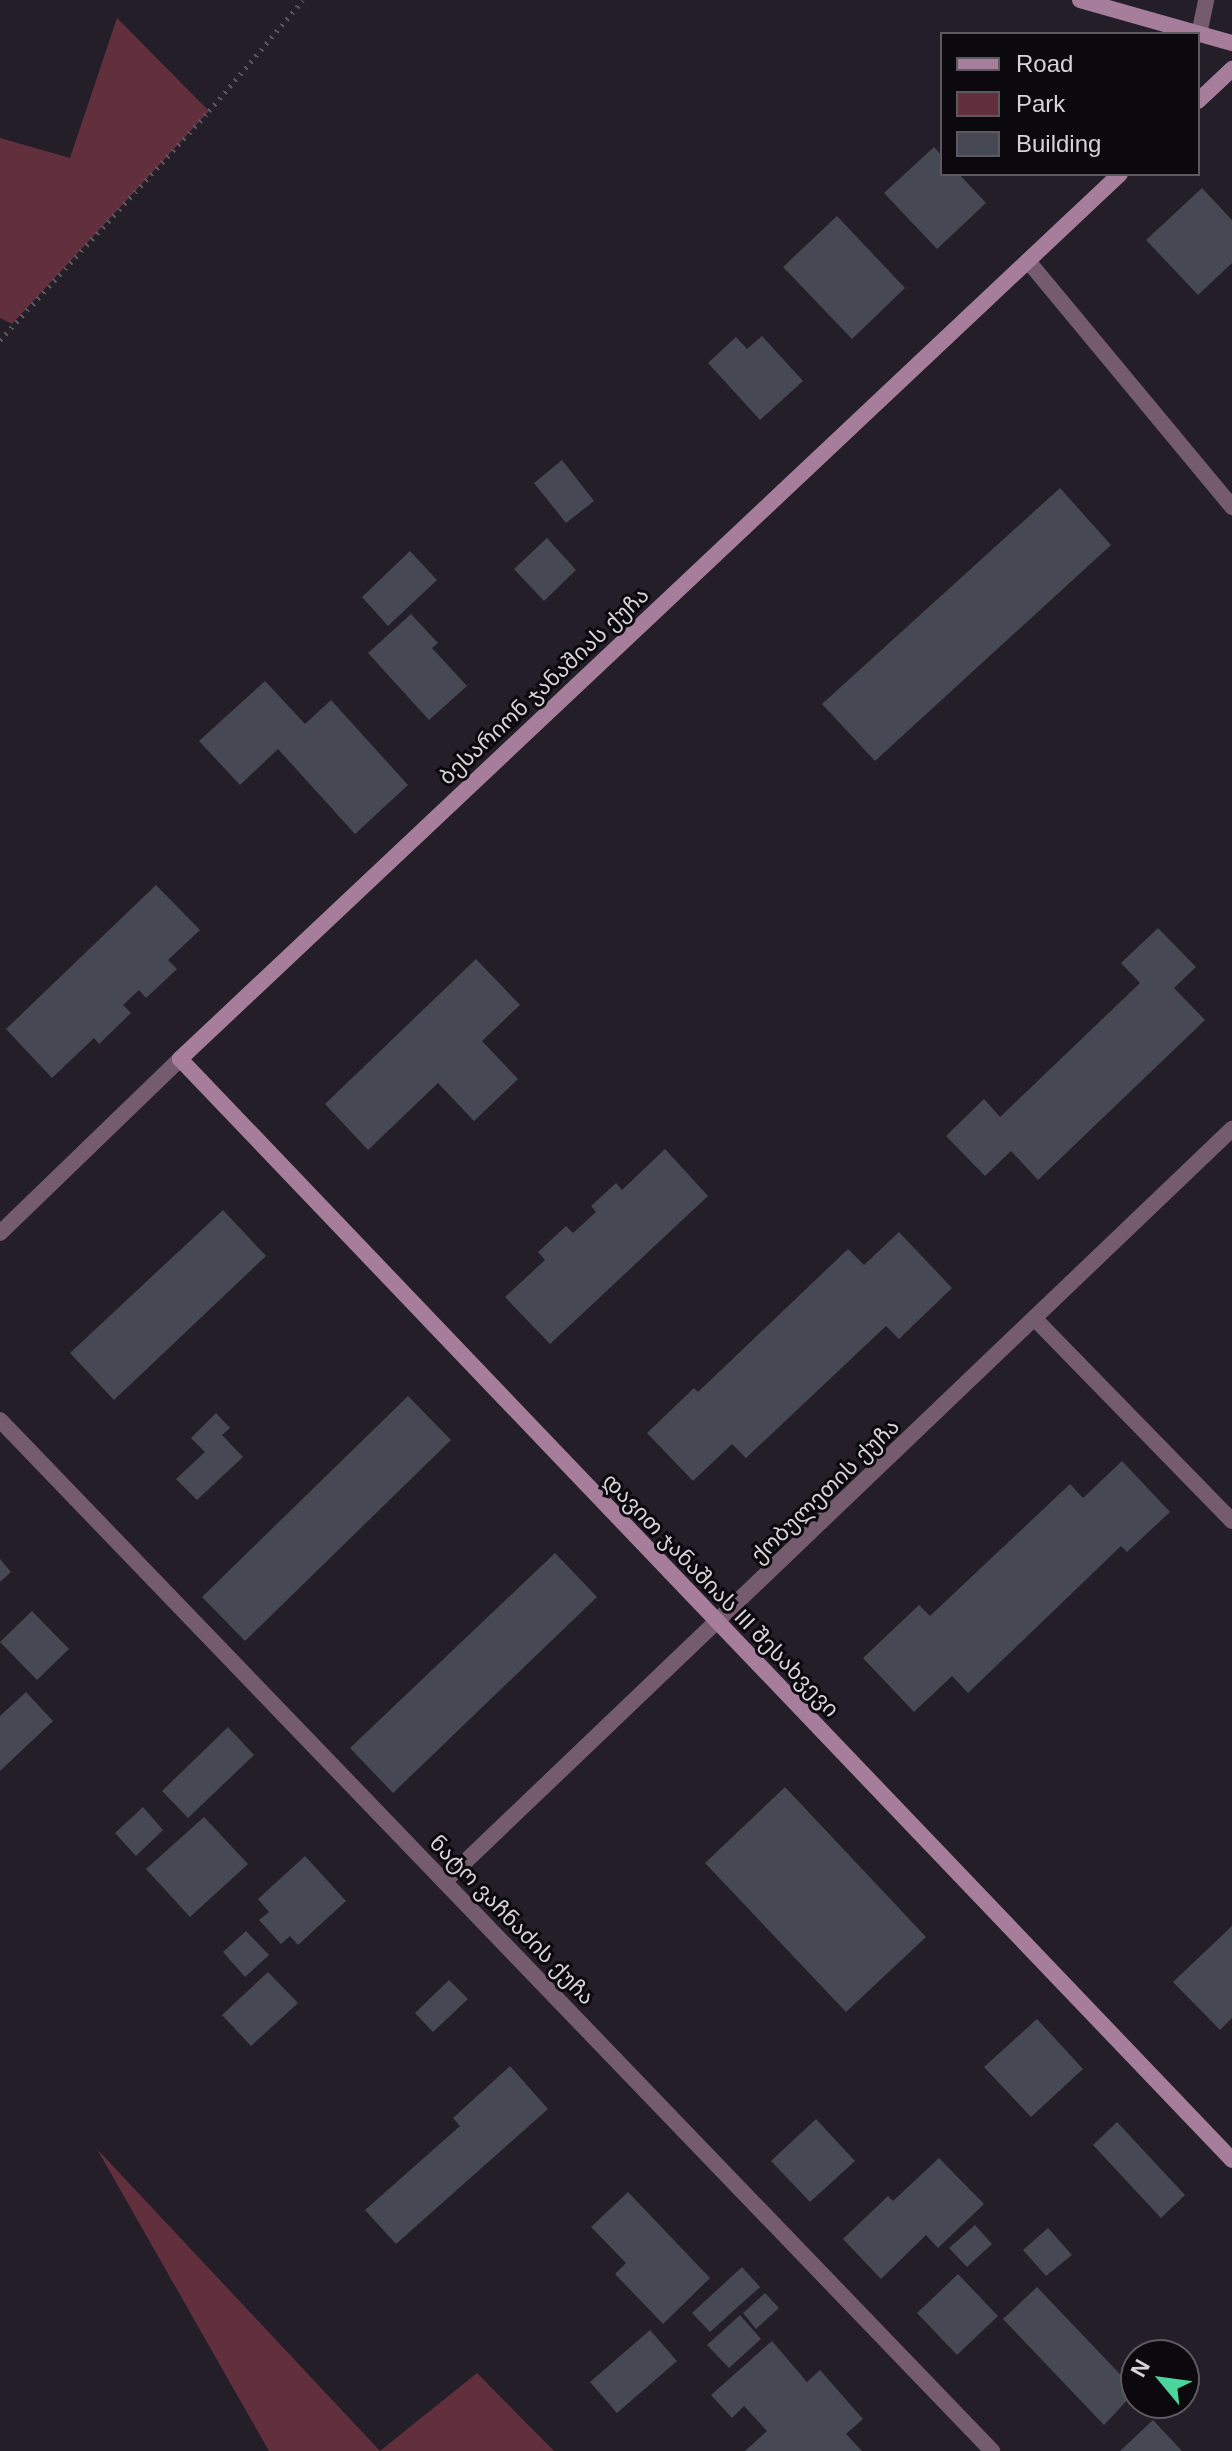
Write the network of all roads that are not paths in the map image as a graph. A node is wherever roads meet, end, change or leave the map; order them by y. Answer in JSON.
{"nodes":[{"id":1,"x":1080,"y":0,"type":"edge"},
{"id":2,"x":1206,"y":0,"type":"edge"},
{"id":3,"x":1192,"y":32,"type":"edge"},
{"id":4,"x":1199,"y":32,"type":"edge"},
{"id":5,"x":1200,"y":34,"type":"edge"},
{"id":6,"x":1232,"y":43,"type":"edge"},
{"id":7,"x":1232,"y":69,"type":"edge"},
{"id":8,"x":1200,"y":99,"type":"edge"},
{"id":9,"x":1118,"y":176,"type":"edge"},
{"id":10,"x":1028,"y":261,"type":"junction"},
{"id":11,"x":1232,"y":507,"type":"edge"},
{"id":12,"x":180,"y":1059,"type":"junction"},
{"id":13,"x":1232,"y":1129,"type":"edge"},
{"id":14,"x":0,"y":1233,"type":"edge"},
{"id":15,"x":1036,"y":1320,"type":"junction"},
{"id":16,"x":0,"y":1420,"type":"edge"},
{"id":17,"x":1232,"y":1521,"type":"edge"},
{"id":18,"x":718,"y":1624,"type":"junction"},
{"id":19,"x":445,"y":1881,"type":"junction"},
{"id":20,"x":1232,"y":2160,"type":"edge"},
{"id":21,"x":992,"y":2451,"type":"edge"}],
"edges":[{"from":1,"to":3,"type":"street"},
{"from":2,"to":4,"type":"street"},
{"from":5,"to":6,"type":"street"},
{"from":7,"to":8,"type":"street"},
{"from":9,"to":10,"type":"street","name":"ბესარიონ ჯანაშიას ქუჩა"},
{"from":10,"to":11,"type":"street"},
{"from":10,"to":12,"type":"street","name":"ბესარიონ ჯანაშიას ქუჩა"},
{"from":12,"to":14,"type":"street","name":"ბესარიონ ჯანაშიას ქუჩა"},
{"from":12,"to":18,"type":"street","name":"დავით ჯანაშიას III შესახვევი"},
{"from":13,"to":15,"type":"street","name":"ქობულეთის ქუჩა"},
{"from":15,"to":17,"type":"street"},
{"from":15,"to":18,"type":"street","name":"ქობულეთის ქუჩა"},
{"from":16,"to":19,"type":"street","name":"ნატო ვაჩნაძის ქუჩა"},
{"from":18,"to":19,"type":"street","name":"ქობულეთის ქუჩა"},
{"from":18,"to":20,"type":"street","name":"დავით ჯანაშიას III შესახვევი"},
{"from":19,"to":21,"type":"street","name":"ნატო ვაჩნაძის ქუჩა"}]}
